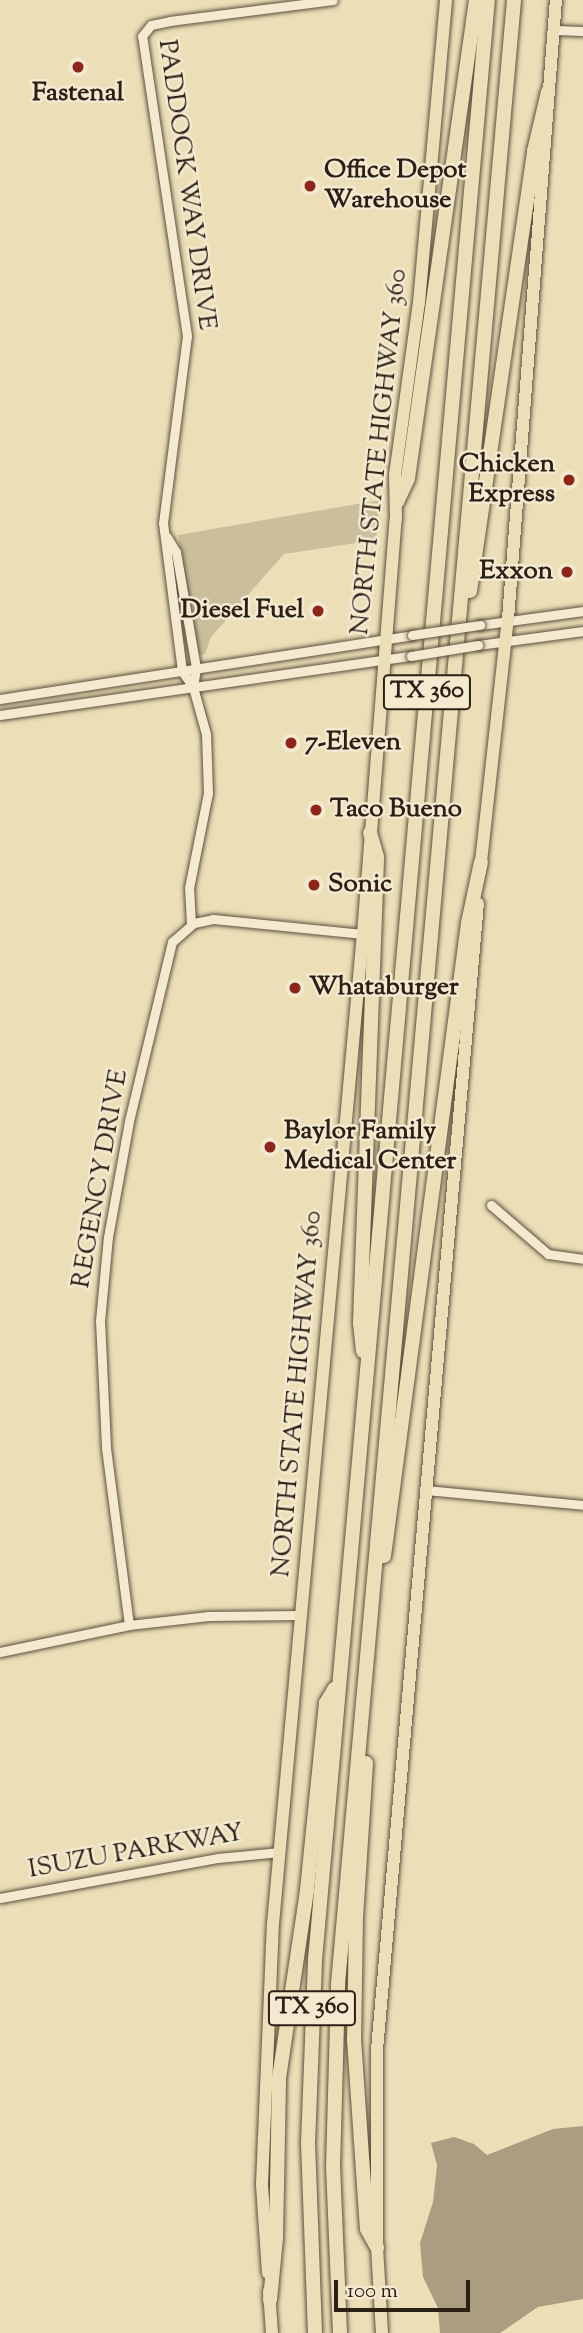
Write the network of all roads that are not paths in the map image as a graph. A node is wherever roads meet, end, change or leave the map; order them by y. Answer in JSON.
{"nodes":[{"id":1,"x":334,"y":0,"type":"edge"},
{"id":2,"x":446,"y":0,"type":"edge"},
{"id":3,"x":476,"y":0,"type":"edge"},
{"id":4,"x":488,"y":0,"type":"edge"},
{"id":5,"x":514,"y":0,"type":"edge"},
{"id":6,"x":556,"y":0,"type":"edge"},
{"id":7,"x":554,"y":30,"type":"junction"},
{"id":8,"x":583,"y":31,"type":"edge"},
{"id":9,"x":548,"y":92,"type":"junction"},
{"id":10,"x":397,"y":502,"type":"junction"},
{"id":11,"x":166,"y":535,"type":"junction"},
{"id":12,"x":461,"y":607,"type":"junction"},
{"id":13,"x":583,"y":611,"type":"edge"},
{"id":14,"x":508,"y":620,"type":"junction"},
{"id":15,"x":583,"y":631,"type":"edge"},
{"id":16,"x":384,"y":638,"type":"junction"},
{"id":17,"x":506,"y":641,"type":"junction"},
{"id":18,"x":382,"y":660,"type":"junction"},
{"id":19,"x":195,"y":668,"type":"junction"},
{"id":20,"x":182,"y":671,"type":"junction"},
{"id":21,"x":193,"y":687,"type":"junction"},
{"id":22,"x":0,"y":699,"type":"edge"},
{"id":23,"x":0,"y":715,"type":"edge"},
{"id":24,"x":370,"y":833,"type":"junction"},
{"id":25,"x":481,"y":862,"type":"junction"},
{"id":26,"x":191,"y":924,"type":"junction"},
{"id":27,"x":362,"y":934,"type":"junction"},
{"id":28,"x":491,"y":1205,"type":"dead end"},
{"id":29,"x":583,"y":1259,"type":"edge"},
{"id":30,"x":366,"y":1384,"type":"junction"},
{"id":31,"x":425,"y":1490,"type":"junction"},
{"id":32,"x":583,"y":1505,"type":"edge"},
{"id":33,"x":371,"y":1600,"type":"junction"},
{"id":34,"x":301,"y":1615,"type":"junction"},
{"id":35,"x":129,"y":1625,"type":"junction"},
{"id":36,"x":0,"y":1652,"type":"edge"},
{"id":37,"x":338,"y":1684,"type":"junction"},
{"id":38,"x":362,"y":1707,"type":"junction"},
{"id":39,"x":280,"y":1852,"type":"junction"},
{"id":40,"x":0,"y":1898,"type":"edge"},
{"id":41,"x":377,"y":2247,"type":"junction"},
{"id":42,"x":270,"y":2300,"type":"junction"},
{"id":43,"x":272,"y":2333,"type":"edge"},
{"id":44,"x":315,"y":2333,"type":"edge"},
{"id":45,"x":340,"y":2333,"type":"edge"},
{"id":46,"x":382,"y":2333,"type":"edge"}],
"edges":[{"from":1,"to":11,"type":"street","name":"PADDOCK WAY DRIVE"},
{"from":2,"to":10,"type":"main road","name":"NORTH STATE HIGHWAY 360"},
{"from":3,"to":10,"type":"highway"},
{"from":4,"to":30,"type":"highway","number":"TX 360"},
{"from":5,"to":12,"type":"highway","number":"TX 360"},
{"from":6,"to":7,"type":"main road"},
{"from":7,"to":8,"type":"street"},
{"from":7,"to":9,"type":"main road"},
{"from":9,"to":12,"type":"highway"},
{"from":9,"to":14,"type":"main road"},
{"from":10,"to":16,"type":"main road","name":"NORTH STATE HIGHWAY 360"},
{"from":11,"to":19,"type":"street","name":"PADDOCK WAY DRIVE"},
{"from":11,"to":20,"type":"street","name":"PADDOCK WAY DRIVE"},
{"from":12,"to":33,"type":"highway","number":"TX 360"},
{"from":13,"to":14,"type":"street"},
{"from":14,"to":16,"type":"street","bridge":true},
{"from":14,"to":17,"type":"main road"},
{"from":15,"to":17,"type":"street"},
{"from":16,"to":18,"type":"main road","name":"NORTH STATE HIGHWAY 360"},
{"from":16,"to":19,"type":"street"},
{"from":17,"to":18,"type":"street","bridge":true},
{"from":17,"to":25,"type":"main road"},
{"from":18,"to":21,"type":"street"},
{"from":18,"to":24,"type":"main road","name":"NORTH STATE HIGHWAY 360"},
{"from":19,"to":20,"type":"street"},
{"from":19,"to":21,"type":"street","name":"PADDOCK WAY DRIVE"},
{"from":20,"to":21,"type":"street","name":"PADDOCK WAY DRIVE"},
{"from":20,"to":22,"type":"street"},
{"from":21,"to":23,"type":"street"},
{"from":21,"to":26,"type":"street","name":"PADDOCK WAY DRIVE"},
{"from":24,"to":27,"type":"main road","name":"NORTH STATE HIGHWAY 360"},
{"from":24,"to":30,"type":"highway"},
{"from":25,"to":31,"type":"main road"},
{"from":25,"to":33,"type":"highway"},
{"from":26,"to":27,"type":"street"},
{"from":26,"to":35,"type":"street","name":"REGENCY DRIVE"},
{"from":27,"to":34,"type":"main road","name":"NORTH STATE HIGHWAY 360"},
{"from":28,"to":29,"type":"street"},
{"from":30,"to":37,"type":"highway","number":"TX 360"},
{"from":31,"to":32,"type":"street"},
{"from":31,"to":41,"type":"main road"},
{"from":33,"to":38,"type":"highway","number":"TX 360"},
{"from":34,"to":35,"type":"street"},
{"from":34,"to":39,"type":"main road","name":"NORTH STATE HIGHWAY 360"},
{"from":35,"to":36,"type":"street"},
{"from":37,"to":42,"type":"highway"},
{"from":37,"to":44,"type":"highway","number":"TX 360"},
{"from":38,"to":41,"type":"highway"},
{"from":38,"to":45,"type":"highway","number":"TX 360"},
{"from":39,"to":40,"type":"street","name":"ISUZU PARKWAY"},
{"from":39,"to":42,"type":"main road","name":"NORTH STATE HIGHWAY 360"},
{"from":41,"to":46,"type":"main road"},
{"from":42,"to":43,"type":"main road","name":"NORTH STATE HIGHWAY 360"}]}
